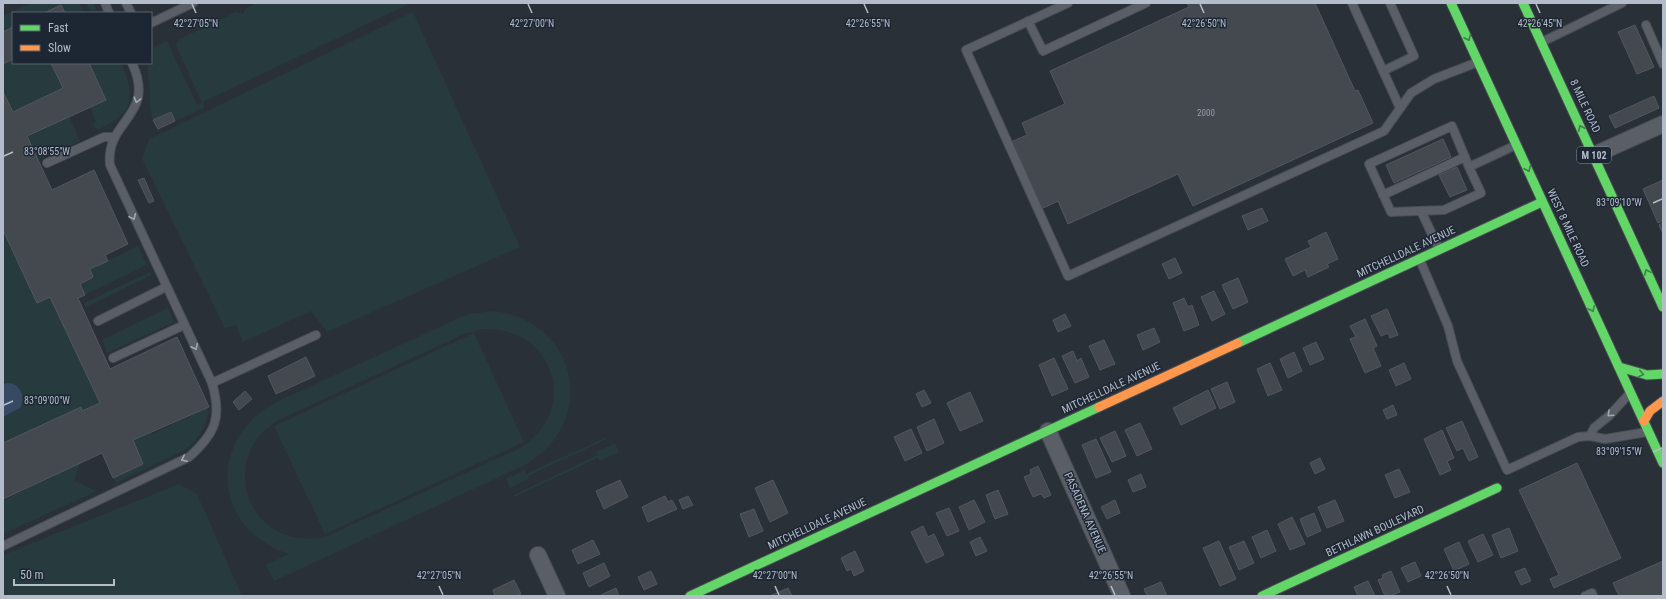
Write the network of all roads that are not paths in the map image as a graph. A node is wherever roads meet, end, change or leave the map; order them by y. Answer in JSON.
{"nodes":[{"id":1,"x":104,"y":3,"type":"edge"},
{"id":2,"x":126,"y":3,"type":"edge"},
{"id":3,"x":193,"y":3,"type":"edge"},
{"id":4,"x":1068,"y":3,"type":"edge"},
{"id":5,"x":1146,"y":3,"type":"edge"},
{"id":6,"x":1352,"y":3,"type":"edge"},
{"id":7,"x":1390,"y":3,"type":"edge"},
{"id":8,"x":1451,"y":3,"type":"edge"},
{"id":9,"x":1524,"y":3,"type":"edge"},
{"id":10,"x":1622,"y":3,"type":"edge"},
{"id":11,"x":108,"y":12,"type":"edge"},
{"id":12,"x":130,"y":12,"type":"edge"},
{"id":13,"x":1028,"y":21,"type":"junction"},
{"id":14,"x":152,"y":23,"type":"edge"},
{"id":15,"x":1646,"y":25,"type":"dead end"},
{"id":16,"x":1542,"y":43,"type":"junction"},
{"id":17,"x":1478,"y":62,"type":"junction"},
{"id":18,"x":132,"y":64,"type":"edge"},
{"id":19,"x":1663,"y":64,"type":"edge"},
{"id":20,"x":1383,"y":71,"type":"junction"},
{"id":21,"x":1400,"y":108,"type":"junction"},
{"id":22,"x":1663,"y":124,"type":"edge"},
{"id":23,"x":114,"y":137,"type":"junction"},
{"id":24,"x":1516,"y":145,"type":"junction"},
{"id":25,"x":1594,"y":155,"type":"junction"},
{"id":26,"x":1465,"y":157,"type":"junction"},
{"id":27,"x":47,"y":163,"type":"dead end"},
{"id":28,"x":1469,"y":167,"type":"junction"},
{"id":29,"x":1383,"y":194,"type":"junction"},
{"id":30,"x":1542,"y":202,"type":"junction"},
{"id":31,"x":1421,"y":211,"type":"junction"},
{"id":32,"x":1440,"y":250,"type":"junction"},
{"id":33,"x":1420,"y":259,"type":"junction"},
{"id":34,"x":166,"y":287,"type":"junction"},
{"id":35,"x":1663,"y":307,"type":"edge"},
{"id":36,"x":98,"y":321,"type":"dead end"},
{"id":37,"x":184,"y":325,"type":"junction"},
{"id":38,"x":316,"y":335,"type":"dead end"},
{"id":39,"x":114,"y":358,"type":"dead end"},
{"id":40,"x":1619,"y":367,"type":"junction"},
{"id":41,"x":1663,"y":374,"type":"edge"},
{"id":42,"x":212,"y":383,"type":"junction"},
{"id":43,"x":1630,"y":392,"type":"junction"},
{"id":44,"x":1663,"y":401,"type":"edge"},
{"id":45,"x":1644,"y":421,"type":"junction"},
{"id":46,"x":1048,"y":431,"type":"junction"},
{"id":47,"x":1649,"y":432,"type":"junction"},
{"id":48,"x":1590,"y":436,"type":"junction"},
{"id":49,"x":1663,"y":463,"type":"edge"},
{"id":50,"x":1497,"y":488,"type":"dead end"},
{"id":51,"x":3,"y":546,"type":"edge"},
{"id":52,"x":538,"y":555,"type":"dead end"},
{"id":53,"x":557,"y":596,"type":"edge"},
{"id":54,"x":690,"y":596,"type":"edge"},
{"id":55,"x":1122,"y":596,"type":"edge"},
{"id":56,"x":1262,"y":596,"type":"edge"},
{"id":57,"x":1585,"y":596,"type":"edge"},
{"id":58,"x":1593,"y":596,"type":"edge"}],
"edges":[{"from":1,"to":11,"type":"lane"},
{"from":2,"to":12,"type":"lane"},
{"from":3,"to":14,"type":"lane"},
{"from":4,"to":13,"type":"lane"},
{"from":5,"to":13,"type":"lane"},
{"from":6,"to":20,"type":"lane"},
{"from":7,"to":20,"type":"lane"},
{"from":8,"to":17,"type":"main road","name":"WEST 8 MILE ROAD","one_way":true},
{"from":9,"to":16,"type":"main road","name":"8 MILE ROAD","number":"M 102"},
{"from":10,"to":16,"type":"lane"},
{"from":13,"to":21,"type":"lane"},
{"from":15,"to":19,"type":"lane"},
{"from":25,"to":16,"type":"main road","name":"8 MILE ROAD","number":"M 102","one_way":true},
{"from":17,"to":21,"type":"lane"},
{"from":17,"to":24,"type":"main road","name":"WEST 8 MILE ROAD"},
{"from":18,"to":23,"type":"lane","one_way":true},
{"from":20,"to":21,"type":"lane"},
{"from":22,"to":25,"type":"street"},
{"from":23,"to":27,"type":"lane"},
{"from":23,"to":34,"type":"lane","one_way":true},
{"from":24,"to":28,"type":"lane"},
{"from":24,"to":30,"type":"main road","name":"WEST 8 MILE ROAD","one_way":true},
{"from":35,"to":25,"type":"main road","name":"8 MILE ROAD","number":"M 102","one_way":true},
{"from":26,"to":28,"type":"lane"},
{"from":26,"to":29,"type":"lane"},
{"from":26,"to":29,"type":"lane"},
{"from":28,"to":31,"type":"lane"},
{"from":29,"to":31,"type":"lane"},
{"from":30,"to":32,"type":"main road","name":"MITCHELLDALE AVENUE"},
{"from":30,"to":40,"type":"main road","name":"WEST 8 MILE ROAD","one_way":true},
{"from":31,"to":32,"type":"lane"},
{"from":32,"to":33,"type":"main road","name":"MITCHELLDALE AVENUE"},
{"from":33,"to":46,"type":"main road","name":"MITCHELLDALE AVENUE"},
{"from":33,"to":48,"type":"lane"},
{"from":34,"to":36,"type":"lane"},
{"from":34,"to":37,"type":"lane"},
{"from":37,"to":39,"type":"lane"},
{"from":37,"to":42,"type":"lane","one_way":true},
{"from":38,"to":42,"type":"lane"},
{"from":40,"to":41,"type":"main road","one_way":true},
{"from":40,"to":43,"type":"main road","name":"WEST 8 MILE ROAD"},
{"from":42,"to":51,"type":"lane","one_way":true},
{"from":43,"to":45,"type":"main road","name":"WEST 8 MILE ROAD"},
{"from":43,"to":48,"type":"lane","one_way":true},
{"from":44,"to":45,"type":"main road"},
{"from":45,"to":47,"type":"main road","name":"WEST 8 MILE ROAD"},
{"from":46,"to":54,"type":"main road","name":"MITCHELLDALE AVENUE"},
{"from":46,"to":55,"type":"street","name":"PASADENA AVENUE"},
{"from":47,"to":48,"type":"lane"},
{"from":47,"to":49,"type":"main road","name":"WEST 8 MILE ROAD"},
{"from":50,"to":56,"type":"main road","name":"BETHLAWN BOULEVARD"},
{"from":52,"to":53,"type":"street"},
{"from":57,"to":58,"type":"lane"}]}
